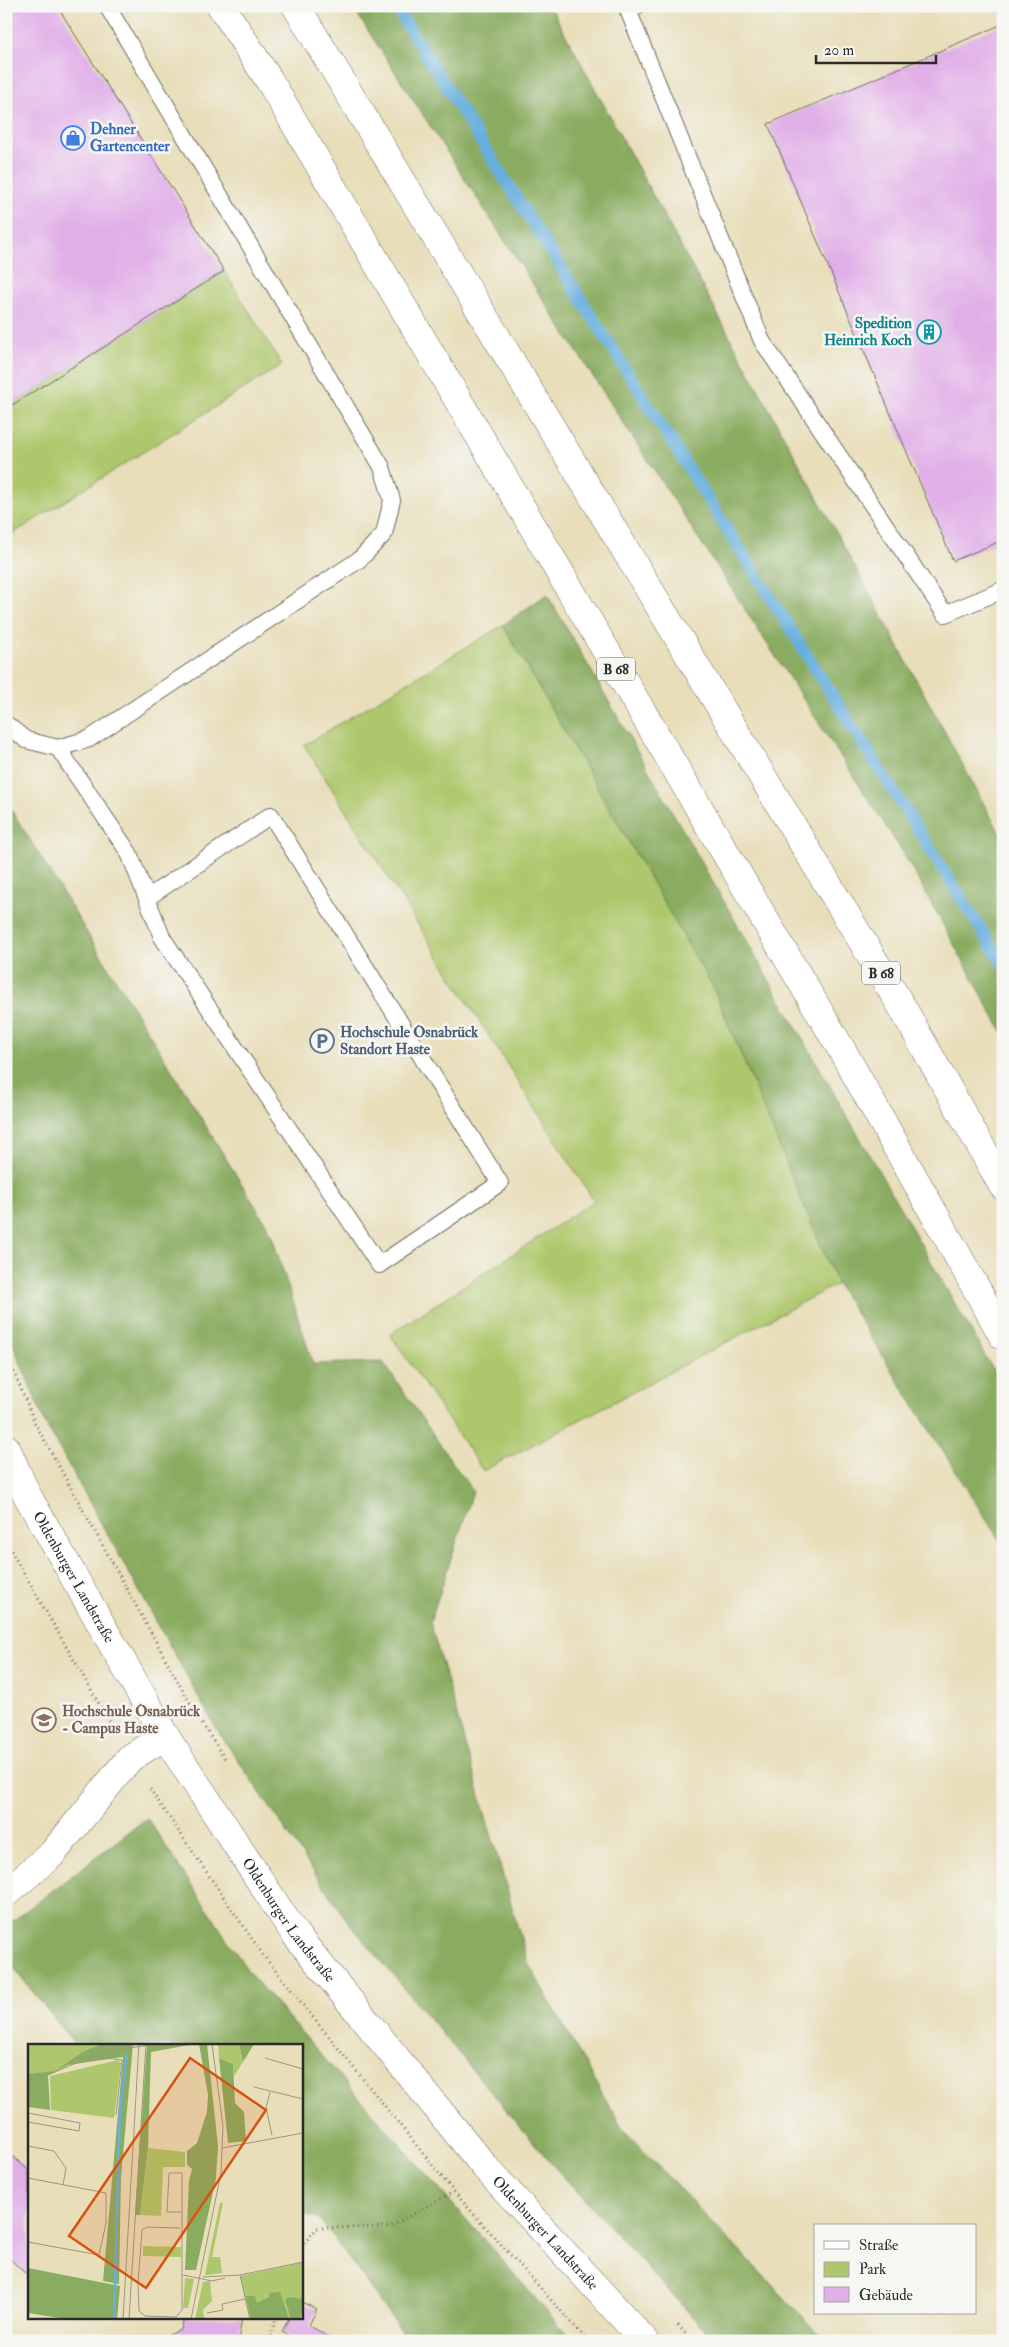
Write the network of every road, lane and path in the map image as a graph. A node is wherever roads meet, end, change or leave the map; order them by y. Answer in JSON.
{"nodes":[{"id":1,"x":107,"y":6,"type":"edge"},
{"id":2,"x":221,"y":6,"type":"edge"},
{"id":3,"x":296,"y":6,"type":"edge"},
{"id":4,"x":638,"y":6,"type":"edge"},
{"id":5,"x":1003,"y":590,"type":"edge"},
{"id":6,"x":6,"y":724,"type":"edge"},
{"id":7,"x":58,"y":748,"type":"junction"},
{"id":8,"x":147,"y":898,"type":"junction"},
{"id":9,"x":1003,"y":1186,"type":"edge"},
{"id":10,"x":1003,"y":1336,"type":"edge"},
{"id":11,"x":6,"y":1353,"type":"edge"},
{"id":12,"x":6,"y":1448,"type":"edge"},
{"id":13,"x":165,"y":1736,"type":"junction"},
{"id":14,"x":229,"y":1764,"type":"dead end"},
{"id":15,"x":6,"y":1894,"type":"edge"},
{"id":16,"x":302,"y":2246,"type":"edge"},
{"id":17,"x":275,"y":2320,"type":"edge"},
{"id":18,"x":270,"y":2341,"type":"edge"},
{"id":19,"x":588,"y":2341,"type":"edge"},
{"id":20,"x":645,"y":2341,"type":"edge"}],
"edges":[{"from":1,"to":7,"type":"lane"},
{"from":2,"to":10,"type":"main road","number":"B 68"},
{"from":3,"to":9,"type":"main road","number":"B 68"},
{"from":4,"to":5,"type":"lane"},
{"from":6,"to":7,"type":"lane"},
{"from":7,"to":8,"type":"lane"},
{"from":8,"to":8,"type":"lane"},
{"from":11,"to":14,"type":"path"},
{"from":12,"to":13,"type":"main road","name":"Oldenburger Landstraße"},
{"from":13,"to":15,"type":"main road"},
{"from":13,"to":20,"type":"main road","name":"Oldenburger Landstraße"},
{"from":16,"to":19,"type":"path"},
{"from":17,"to":18,"type":"path"}]}
